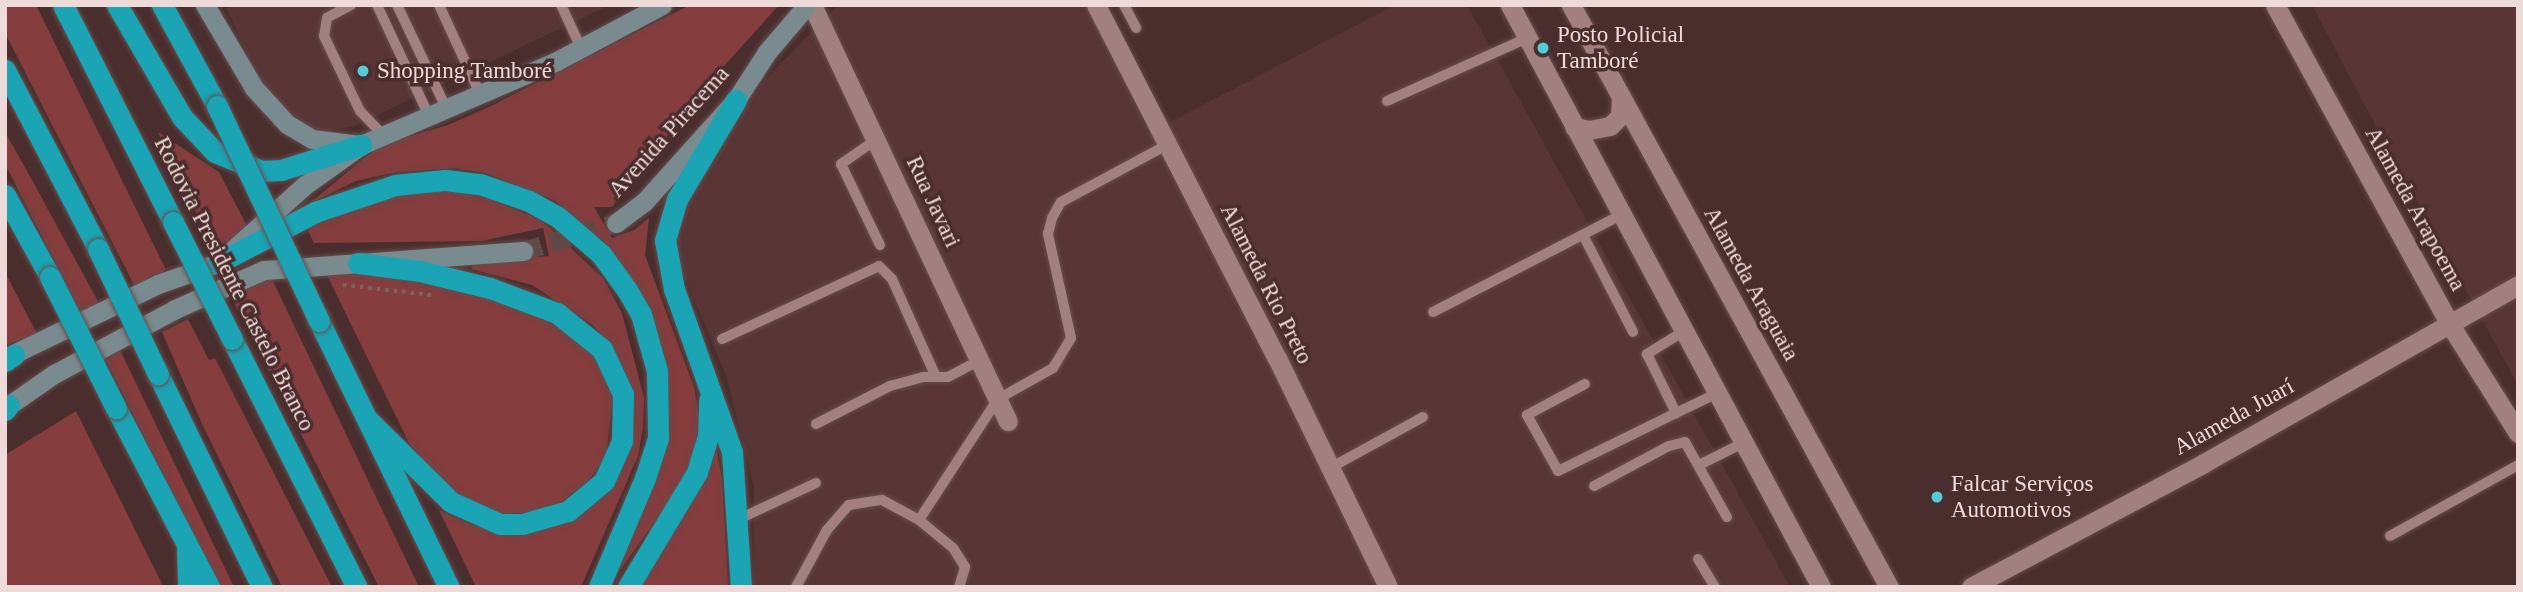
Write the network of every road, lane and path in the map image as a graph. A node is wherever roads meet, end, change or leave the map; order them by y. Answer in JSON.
{"nodes":[{"id":1,"x":63,"y":5,"type":"edge"},
{"id":2,"x":117,"y":5,"type":"edge"},
{"id":3,"x":162,"y":5,"type":"edge"},
{"id":4,"x":205,"y":5,"type":"edge"},
{"id":5,"x":351,"y":5,"type":"edge"},
{"id":6,"x":377,"y":5,"type":"edge"},
{"id":7,"x":397,"y":5,"type":"edge"},
{"id":8,"x":439,"y":5,"type":"edge"},
{"id":9,"x":561,"y":5,"type":"edge"},
{"id":10,"x":662,"y":5,"type":"edge"},
{"id":11,"x":810,"y":5,"type":"edge"},
{"id":12,"x":1096,"y":5,"type":"edge"},
{"id":13,"x":1124,"y":5,"type":"edge"},
{"id":14,"x":1510,"y":5,"type":"edge"},
{"id":15,"x":1571,"y":5,"type":"edge"},
{"id":16,"x":2275,"y":5,"type":"edge"},
{"id":17,"x":1136,"y":28,"type":"dead end"},
{"id":18,"x":1527,"y":38,"type":"junction"},
{"id":19,"x":581,"y":48,"type":"junction"},
{"id":20,"x":5,"y":70,"type":"edge"},
{"id":21,"x":481,"y":96,"type":"junction"},
{"id":22,"x":1621,"y":98,"type":"junction"},
{"id":23,"x":736,"y":100,"type":"junction"},
{"id":24,"x":1387,"y":101,"type":"dead end"},
{"id":25,"x":439,"y":115,"type":"junction"},
{"id":26,"x":1574,"y":127,"type":"junction"},
{"id":27,"x":385,"y":137,"type":"junction"},
{"id":28,"x":877,"y":139,"type":"junction"},
{"id":29,"x":361,"y":145,"type":"junction"},
{"id":30,"x":1167,"y":145,"type":"junction"},
{"id":31,"x":5,"y":195,"type":"edge"},
{"id":32,"x":1622,"y":215,"type":"junction"},
{"id":33,"x":616,"y":223,"type":"tunnel mouth"},
{"id":34,"x":1583,"y":235,"type":"junction"},
{"id":35,"x":880,"y":245,"type":"dead end"},
{"id":36,"x":523,"y":251,"type":"tunnel mouth"},
{"id":37,"x":218,"y":263,"type":"junction"},
{"id":38,"x":358,"y":263,"type":"junction"},
{"id":39,"x":343,"y":285,"type":"dead end"},
{"id":40,"x":2518,"y":285,"type":"edge"},
{"id":41,"x":437,"y":296,"type":"dead end"},
{"id":42,"x":1433,"y":312,"type":"dead end"},
{"id":43,"x":2449,"y":323,"type":"junction"},
{"id":44,"x":1684,"y":331,"type":"junction"},
{"id":45,"x":1633,"y":332,"type":"dead end"},
{"id":46,"x":722,"y":339,"type":"dead end"},
{"id":47,"x":8,"y":358,"type":"edge"},
{"id":48,"x":980,"y":360,"type":"junction"},
{"id":49,"x":936,"y":377,"type":"junction"},
{"id":50,"x":710,"y":384,"type":"junction"},
{"id":51,"x":1585,"y":384,"type":"dead end"},
{"id":52,"x":1718,"y":393,"type":"junction"},
{"id":53,"x":998,"y":399,"type":"junction"},
{"id":54,"x":6,"y":407,"type":"edge"},
{"id":55,"x":1676,"y":413,"type":"junction"},
{"id":56,"x":1423,"y":417,"type":"dead end"},
{"id":57,"x":368,"y":420,"type":"junction"},
{"id":58,"x":1008,"y":421,"type":"dead end"},
{"id":59,"x":816,"y":424,"type":"dead end"},
{"id":60,"x":2518,"y":433,"type":"edge"},
{"id":61,"x":1745,"y":442,"type":"junction"},
{"id":62,"x":1699,"y":465,"type":"junction"},
{"id":63,"x":2518,"y":465,"type":"edge"},
{"id":64,"x":1330,"y":468,"type":"junction"},
{"id":65,"x":816,"y":483,"type":"dead end"},
{"id":66,"x":1594,"y":486,"type":"dead end"},
{"id":67,"x":1727,"y":517,"type":"dead end"},
{"id":68,"x":739,"y":519,"type":"junction"},
{"id":69,"x":919,"y":520,"type":"junction"},
{"id":70,"x":2390,"y":536,"type":"dead end"},
{"id":71,"x":187,"y":542,"type":"junction"},
{"id":72,"x":1699,"y":559,"type":"dead end"},
{"id":73,"x":1884,"y":583,"type":"edge"},
{"id":74,"x":188,"y":587,"type":"edge"},
{"id":75,"x":209,"y":587,"type":"edge"},
{"id":76,"x":262,"y":587,"type":"edge"},
{"id":77,"x":357,"y":587,"type":"edge"},
{"id":78,"x":449,"y":587,"type":"edge"},
{"id":79,"x":599,"y":587,"type":"edge"},
{"id":80,"x":628,"y":587,"type":"edge"},
{"id":81,"x":741,"y":587,"type":"edge"},
{"id":82,"x":796,"y":587,"type":"edge"},
{"id":83,"x":959,"y":587,"type":"edge"},
{"id":84,"x":1388,"y":587,"type":"edge"},
{"id":85,"x":1715,"y":587,"type":"edge"},
{"id":86,"x":1821,"y":587,"type":"edge"},
{"id":87,"x":1971,"y":587,"type":"edge"}],
"edges":[{"from":1,"to":77,"type":"highway","name":"Rodovia Presidente Castelo Branco","bridge":true},
{"from":2,"to":29,"type":"highway"},
{"from":3,"to":57,"type":"highway","bridge":true},
{"from":4,"to":29,"type":"main road"},
{"from":5,"to":27,"type":"lane"},
{"from":6,"to":25,"type":"lane"},
{"from":7,"to":25,"type":"lane"},
{"from":8,"to":21,"type":"lane"},
{"from":9,"to":19,"type":"lane"},
{"from":10,"to":19,"type":"main road"},
{"from":11,"to":23,"type":"main road","name":"Avenida Piracema"},
{"from":11,"to":28,"type":"street","name":"Rua Javari"},
{"from":12,"to":30,"type":"street","name":"Alameda Rio Preto"},
{"from":13,"to":17,"type":"lane"},
{"from":14,"to":18,"type":"street"},
{"from":15,"to":22,"type":"street","name":"Alameda Araguaia"},
{"from":16,"to":43,"type":"street","name":"Alameda Arapoema"},
{"from":18,"to":24,"type":"lane"},
{"from":18,"to":26,"type":"street"},
{"from":19,"to":21,"type":"main road"},
{"from":20,"to":76,"type":"highway","bridge":true},
{"from":21,"to":25,"type":"main road"},
{"from":22,"to":26,"type":"street"},
{"from":22,"to":73,"type":"street","name":"Alameda Araguaia"},
{"from":23,"to":33,"type":"main road","name":"Avenida Piracema"},
{"from":23,"to":50,"type":"highway"},
{"from":25,"to":27,"type":"main road"},
{"from":26,"to":32,"type":"street"},
{"from":27,"to":29,"type":"main road"},
{"from":28,"to":35,"type":"lane"},
{"from":28,"to":48,"type":"street","name":"Rua Javari"},
{"from":29,"to":37,"type":"main road"},
{"from":30,"to":53,"type":"lane"},
{"from":30,"to":64,"type":"street","name":"Alameda Rio Preto"},
{"from":31,"to":71,"type":"highway","bridge":true},
{"from":32,"to":34,"type":"lane"},
{"from":32,"to":44,"type":"street"},
{"from":34,"to":42,"type":"lane"},
{"from":34,"to":45,"type":"lane"},
{"from":36,"to":38,"type":"main road"},
{"from":37,"to":47,"type":"main road"},
{"from":37,"to":79,"type":"highway"},
{"from":38,"to":54,"type":"main road"},
{"from":38,"to":57,"type":"highway"},
{"from":39,"to":41,"type":"path"},
{"from":40,"to":43,"type":"street","name":"Alameda Juarí"},
{"from":43,"to":60,"type":"street","name":"Alameda Arapoema"},
{"from":43,"to":87,"type":"street","name":"Alameda Juarí"},
{"from":44,"to":52,"type":"street"},
{"from":44,"to":55,"type":"lane"},
{"from":46,"to":49,"type":"lane"},
{"from":48,"to":49,"type":"lane"},
{"from":48,"to":53,"type":"street","name":"Rua Javari"},
{"from":49,"to":59,"type":"lane"},
{"from":50,"to":68,"type":"highway"},
{"from":50,"to":80,"type":"highway"},
{"from":51,"to":55,"type":"lane"},
{"from":52,"to":55,"type":"lane"},
{"from":52,"to":61,"type":"street"},
{"from":53,"to":58,"type":"street","name":"Rua Javari"},
{"from":53,"to":69,"type":"lane"},
{"from":56,"to":64,"type":"lane"},
{"from":57,"to":78,"type":"highway"},
{"from":61,"to":62,"type":"lane"},
{"from":61,"to":86,"type":"street"},
{"from":62,"to":66,"type":"lane"},
{"from":62,"to":67,"type":"lane"},
{"from":63,"to":70,"type":"lane"},
{"from":64,"to":84,"type":"street","name":"Alameda Rio Preto"},
{"from":65,"to":68,"type":"lane"},
{"from":68,"to":81,"type":"highway"},
{"from":69,"to":82,"type":"lane"},
{"from":69,"to":83,"type":"lane"},
{"from":71,"to":74,"type":"highway"},
{"from":71,"to":75,"type":"highway"},
{"from":72,"to":85,"type":"lane"}]}
